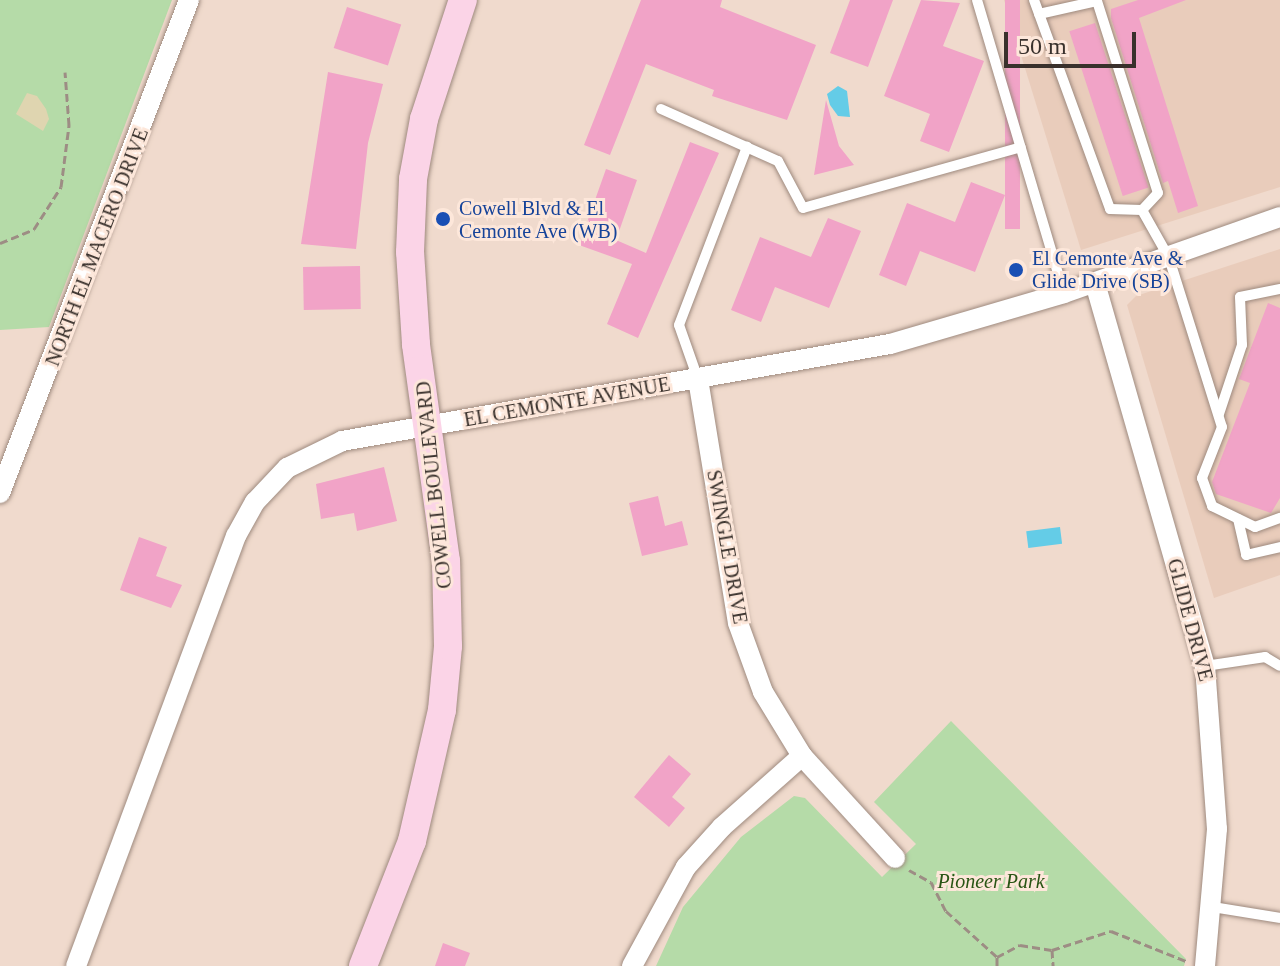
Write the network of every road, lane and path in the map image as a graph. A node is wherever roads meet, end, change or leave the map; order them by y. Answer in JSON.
{"nodes":[{"id":1,"x":189,"y":0,"type":"edge"},
{"id":2,"x":463,"y":0,"type":"edge"},
{"id":3,"x":977,"y":0,"type":"edge"},
{"id":4,"x":1034,"y":0,"type":"edge"},
{"id":5,"x":1098,"y":0,"type":"edge"},
{"id":6,"x":1039,"y":14,"type":"junction"},
{"id":7,"x":65,"y":72,"type":"dead end"},
{"id":8,"x":661,"y":109,"type":"dead end"},
{"id":9,"x":747,"y":147,"type":"junction"},
{"id":10,"x":1021,"y":147,"type":"junction"},
{"id":11,"x":1142,"y":210,"type":"junction"},
{"id":12,"x":1280,"y":217,"type":"edge"},
{"id":13,"x":0,"y":243,"type":"edge"},
{"id":14,"x":1169,"y":258,"type":"junction"},
{"id":15,"x":1095,"y":283,"type":"junction"},
{"id":16,"x":1280,"y":289,"type":"edge"},
{"id":17,"x":1064,"y":293,"type":"junction"},
{"id":18,"x":698,"y":379,"type":"junction"},
{"id":19,"x":1218,"y":416,"type":"junction"},
{"id":20,"x":429,"y":424,"type":"junction"},
{"id":21,"x":2,"y":484,"type":"edge"},
{"id":22,"x":1280,"y":518,"type":"edge"},
{"id":23,"x":1238,"y":519,"type":"junction"},
{"id":24,"x":1280,"y":547,"type":"edge"},
{"id":25,"x":1205,"y":666,"type":"junction"},
{"id":26,"x":1280,"y":666,"type":"edge"},
{"id":27,"x":802,"y":756,"type":"junction"},
{"id":28,"x":895,"y":858,"type":"joint"},
{"id":29,"x":1213,"y":907,"type":"junction"},
{"id":30,"x":1280,"y":918,"type":"edge"},
{"id":31,"x":1052,"y":950,"type":"junction"},
{"id":32,"x":997,"y":957,"type":"junction"},
{"id":33,"x":76,"y":966,"type":"edge"},
{"id":34,"x":363,"y":966,"type":"edge"},
{"id":35,"x":632,"y":966,"type":"edge"},
{"id":36,"x":997,"y":966,"type":"edge"},
{"id":37,"x":1053,"y":966,"type":"edge"},
{"id":38,"x":1205,"y":966,"type":"edge"}],
"edges":[{"from":1,"to":21,"type":"street","name":"NORTH EL MACERO DRIVE"},
{"from":2,"to":20,"type":"street","name":"COWELL BOULEVARD"},
{"from":3,"to":10,"type":"lane"},
{"from":4,"to":6,"type":"lane"},
{"from":5,"to":6,"type":"lane"},
{"from":5,"to":11,"type":"lane"},
{"from":6,"to":11,"type":"lane"},
{"from":7,"to":13,"type":"path"},
{"from":8,"to":9,"type":"lane"},
{"from":9,"to":10,"type":"lane"},
{"from":9,"to":18,"type":"lane"},
{"from":10,"to":17,"type":"lane"},
{"from":11,"to":14,"type":"lane"},
{"from":12,"to":14,"type":"street","name":"EL CEMONTE AVENUE"},
{"from":14,"to":15,"type":"street","name":"EL CEMONTE AVENUE"},
{"from":14,"to":19,"type":"lane"},
{"from":15,"to":17,"type":"street","name":"EL CEMONTE AVENUE"},
{"from":15,"to":25,"type":"street","name":"GLIDE DRIVE"},
{"from":16,"to":19,"type":"lane"},
{"from":17,"to":18,"type":"street","name":"EL CEMONTE AVENUE"},
{"from":18,"to":20,"type":"street","name":"EL CEMONTE AVENUE"},
{"from":18,"to":27,"type":"street","name":"SWINGLE DRIVE"},
{"from":19,"to":23,"type":"lane"},
{"from":20,"to":33,"type":"street","name":"EL CEMONTE AVENUE"},
{"from":20,"to":34,"type":"street","name":"COWELL BOULEVARD"},
{"from":22,"to":23,"type":"lane"},
{"from":23,"to":24,"type":"lane"},
{"from":25,"to":26,"type":"lane"},
{"from":25,"to":29,"type":"street","name":"GLIDE DRIVE"},
{"from":27,"to":28,"type":"street","name":"SWINGLE DRIVE"},
{"from":27,"to":35,"type":"street"},
{"from":28,"to":32,"type":"path"},
{"from":29,"to":30,"type":"lane"},
{"from":29,"to":38,"type":"street","name":"GLIDE DRIVE"},
{"from":31,"to":32,"type":"path"},
{"from":31,"to":37,"type":"path"},
{"from":31,"to":38,"type":"path"},
{"from":32,"to":36,"type":"path"}]}
